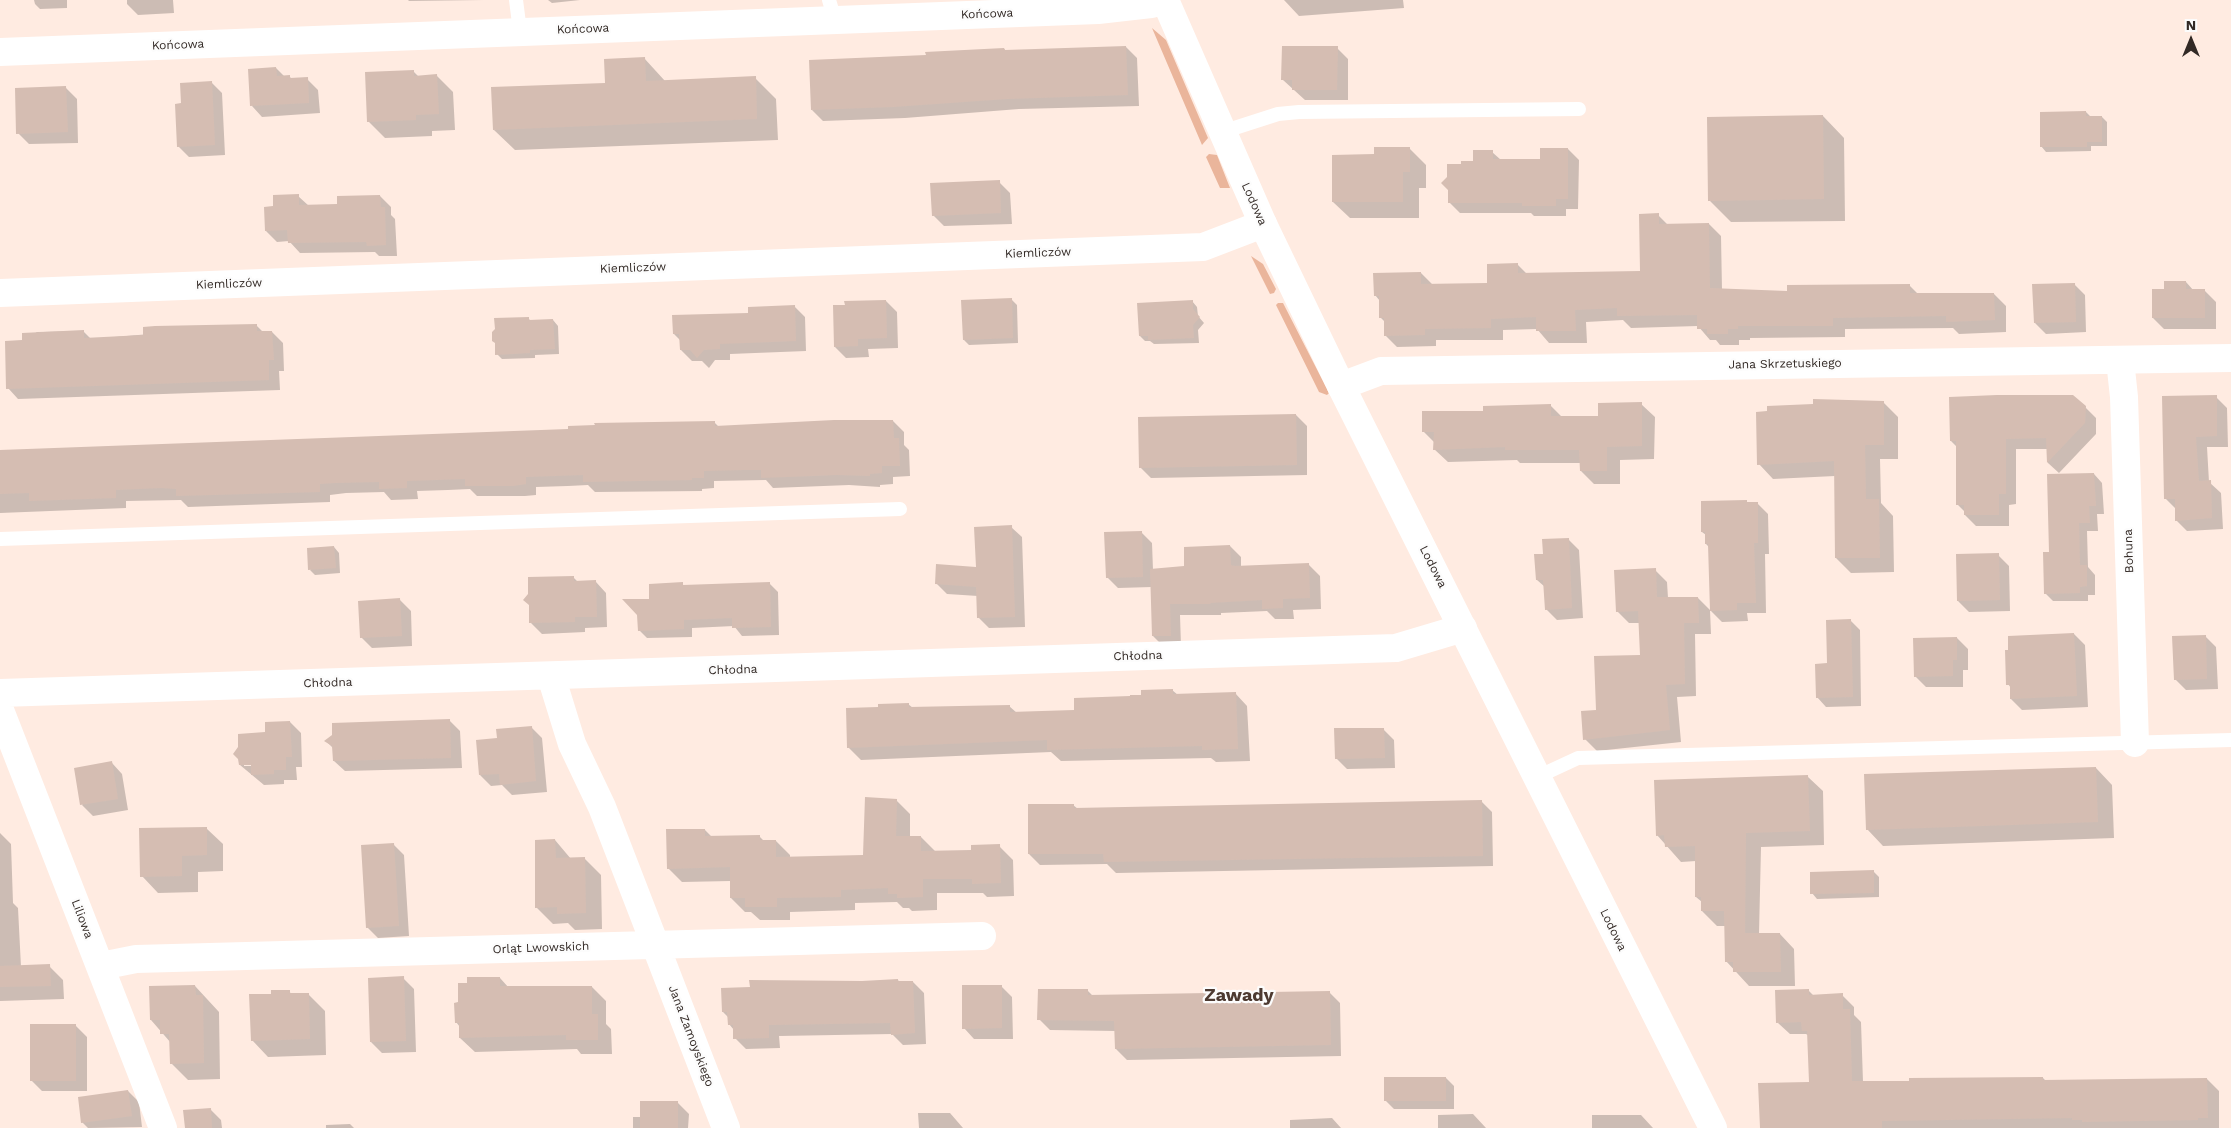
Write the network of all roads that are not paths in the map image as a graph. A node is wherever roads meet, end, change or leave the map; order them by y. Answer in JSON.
{"nodes":[{"id":1,"x":516,"y":0,"type":"edge"},
{"id":2,"x":1165,"y":0,"type":"edge"},
{"id":3,"x":832,"y":10,"type":"edge"},
{"id":4,"x":520,"y":31,"type":"junction"},
{"id":5,"x":0,"y":52,"type":"edge"},
{"id":6,"x":1579,"y":109,"type":"dead end"},
{"id":7,"x":1222,"y":132,"type":"junction"},
{"id":8,"x":1263,"y":224,"type":"junction"},
{"id":9,"x":0,"y":293,"type":"edge"},
{"id":10,"x":2231,"y":358,"type":"edge"},
{"id":11,"x":2120,"y":360,"type":"junction"},
{"id":12,"x":1341,"y":386,"type":"junction"},
{"id":13,"x":900,"y":508,"type":"dead end"},
{"id":14,"x":0,"y":539,"type":"edge"},
{"id":15,"x":1464,"y":628,"type":"junction"},
{"id":16,"x":551,"y":676,"type":"junction"},
{"id":17,"x":0,"y":693,"type":"edge"},
{"id":18,"x":0,"y":710,"type":"edge"},
{"id":19,"x":2231,"y":740,"type":"edge"},
{"id":20,"x":2135,"y":743,"type":"junction"},
{"id":21,"x":1537,"y":777,"type":"junction"},
{"id":22,"x":982,"y":936,"type":"dead end"},
{"id":23,"x":656,"y":945,"type":"junction"},
{"id":24,"x":101,"y":966,"type":"junction"},
{"id":25,"x":163,"y":1128,"type":"edge"},
{"id":26,"x":726,"y":1128,"type":"edge"},
{"id":27,"x":1713,"y":1128,"type":"edge"}],
"edges":[{"from":1,"to":4,"type":"lane"},
{"from":2,"to":3,"type":"street","name":"Końcowa"},
{"from":2,"to":7,"type":"street","name":"Lodowa"},
{"from":3,"to":4,"type":"street","name":"Końcowa"},
{"from":4,"to":5,"type":"street","name":"Końcowa"},
{"from":6,"to":7,"type":"lane"},
{"from":7,"to":8,"type":"street","name":"Lodowa"},
{"from":8,"to":9,"type":"street","name":"Kiemliczów"},
{"from":8,"to":12,"type":"street","name":"Lodowa"},
{"from":10,"to":11,"type":"street","name":"Jana Skrzetuskiego"},
{"from":11,"to":12,"type":"street","name":"Jana Skrzetuskiego"},
{"from":11,"to":20,"type":"street","name":"Bohuna"},
{"from":12,"to":15,"type":"street","name":"Lodowa"},
{"from":13,"to":14,"type":"lane"},
{"from":15,"to":16,"type":"street","name":"Chłodna"},
{"from":15,"to":21,"type":"street","name":"Lodowa"},
{"from":16,"to":17,"type":"street","name":"Chłodna"},
{"from":16,"to":23,"type":"street","name":"Jana Zamoyskiego"},
{"from":18,"to":24,"type":"street","name":"Liliowa"},
{"from":19,"to":20,"type":"lane"},
{"from":20,"to":21,"type":"lane"},
{"from":21,"to":27,"type":"street","name":"Lodowa"},
{"from":22,"to":23,"type":"street","name":"Orląt Lwowskich"},
{"from":23,"to":24,"type":"street","name":"Orląt Lwowskich"},
{"from":23,"to":26,"type":"street","name":"Jana Zamoyskiego"},
{"from":24,"to":25,"type":"street","name":"Liliowa"}]}
